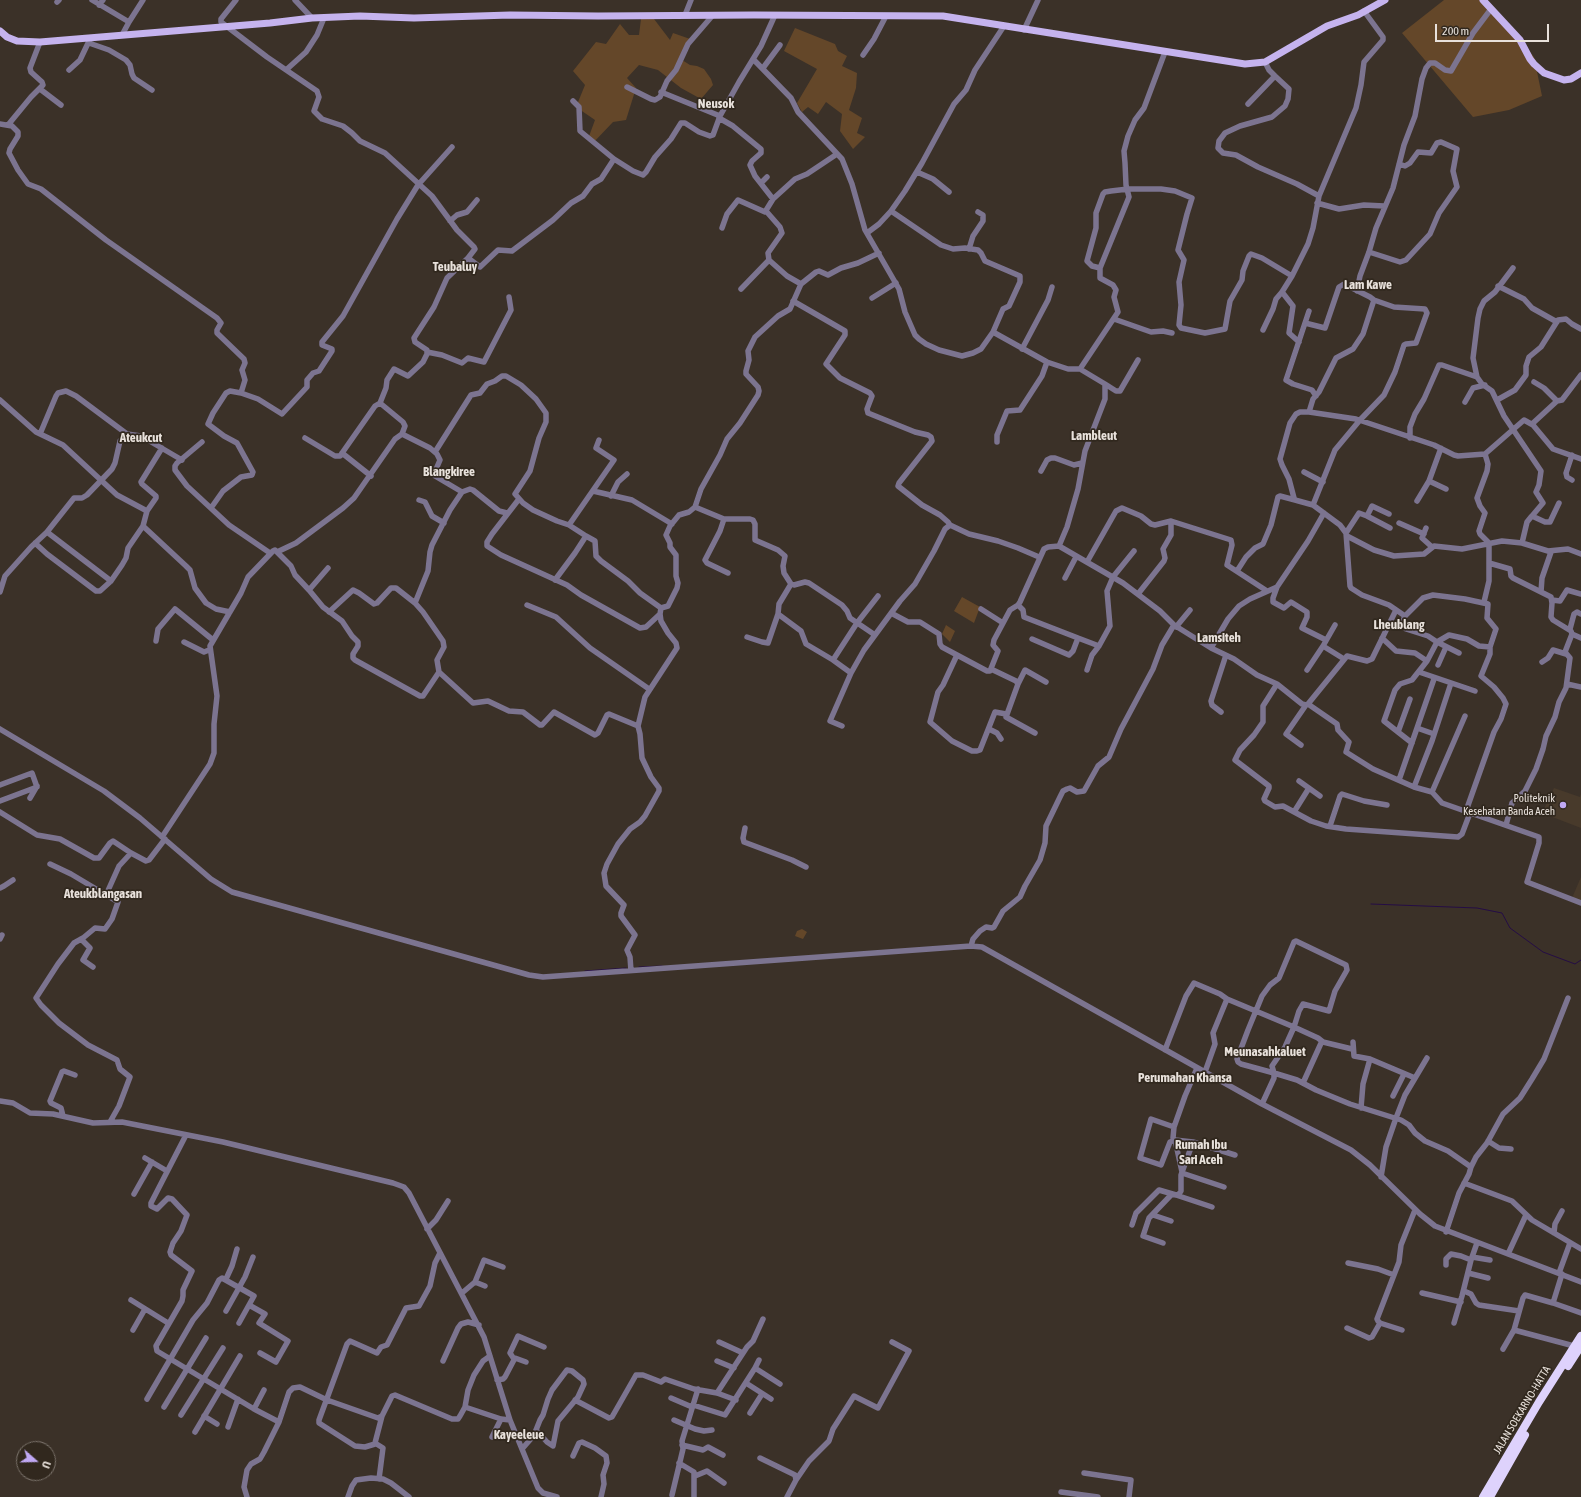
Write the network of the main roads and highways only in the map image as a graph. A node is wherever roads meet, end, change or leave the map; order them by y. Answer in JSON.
{"nodes":[{"id":1,"x":1385,"y":0,"type":"edge"},
{"id":2,"x":1483,"y":0,"type":"edge"},
{"id":3,"x":0,"y":31,"type":"edge"},
{"id":4,"x":1581,"y":73,"type":"edge"},
{"id":5,"x":1581,"y":1336,"type":"edge"},
{"id":6,"x":1577,"y":1346,"type":"edge"},
{"id":7,"x":1502,"y":1470,"type":"junction"},
{"id":8,"x":1483,"y":1497,"type":"edge"},
{"id":9,"x":1490,"y":1497,"type":"edge"}],
"edges":[{"from":1,"to":3,"type":"main road"},
{"from":2,"to":4,"type":"main road"},
{"from":5,"to":6,"type":"highway","name":"JALAN SOEKARNO-HATTA"},
{"from":6,"to":7,"type":"highway","name":"JALAN SOEKARNO-HATTA"},
{"from":7,"to":8,"type":"highway","name":"JALAN SOEKARNO-HATTA"},
{"from":7,"to":9,"type":"highway","name":"JALAN SOEKARNO-HATTA"}]}
